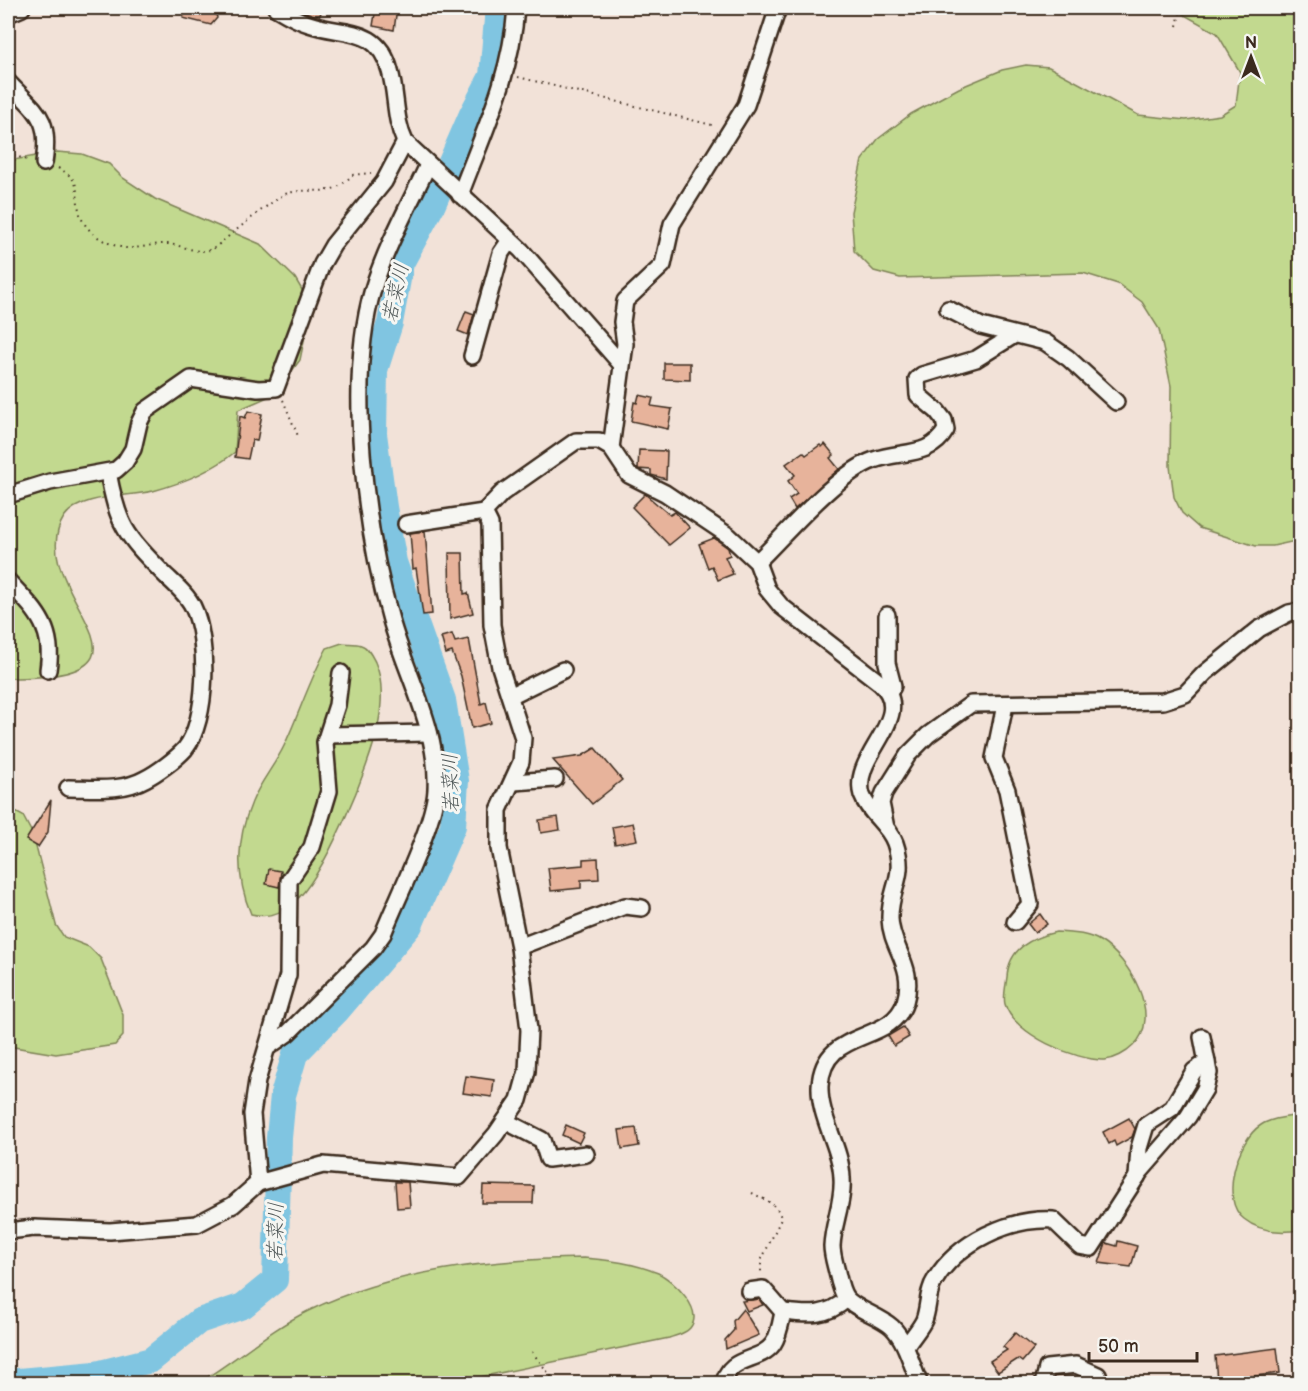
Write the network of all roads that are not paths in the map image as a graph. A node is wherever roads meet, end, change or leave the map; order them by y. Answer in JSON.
{"nodes":[{"id":1,"x":22,"y":8,"type":"edge"},
{"id":2,"x":276,"y":8,"type":"edge"},
{"id":3,"x":516,"y":8,"type":"edge"},
{"id":4,"x":778,"y":8,"type":"edge"},
{"id":5,"x":8,"y":14,"type":"edge"},
{"id":6,"x":8,"y":82,"type":"edge"},
{"id":7,"x":405,"y":142,"type":"junction"},
{"id":8,"x":44,"y":163,"type":"dead end"},
{"id":9,"x":430,"y":167,"type":"junction"},
{"id":10,"x":459,"y":194,"type":"junction"},
{"id":11,"x":510,"y":240,"type":"junction"},
{"id":12,"x":948,"y":309,"type":"dead end"},
{"id":13,"x":1013,"y":336,"type":"junction"},
{"id":14,"x":472,"y":356,"type":"dead end"},
{"id":15,"x":621,"y":364,"type":"junction"},
{"id":16,"x":1116,"y":402,"type":"dead end"},
{"id":17,"x":611,"y":448,"type":"junction"},
{"id":18,"x":108,"y":471,"type":"junction"},
{"id":19,"x":8,"y":495,"type":"edge"},
{"id":20,"x":484,"y":512,"type":"junction"},
{"id":21,"x":406,"y":524,"type":"dead end"},
{"id":22,"x":756,"y":562,"type":"junction"},
{"id":23,"x":8,"y":581,"type":"edge"},
{"id":24,"x":1300,"y":611,"type":"edge"},
{"id":25,"x":887,"y":615,"type":"dead end"},
{"id":26,"x":48,"y":670,"type":"dead end"},
{"id":27,"x":563,"y":670,"type":"dead end"},
{"id":28,"x":340,"y":673,"type":"dead end"},
{"id":29,"x":889,"y":693,"type":"junction"},
{"id":30,"x":510,"y":696,"type":"junction"},
{"id":31,"x":1005,"y":705,"type":"junction"},
{"id":32,"x":429,"y":733,"type":"junction"},
{"id":33,"x":327,"y":735,"type":"junction"},
{"id":34,"x":555,"y":779,"type":"dead end"},
{"id":35,"x":514,"y":782,"type":"junction"},
{"id":36,"x":68,"y":788,"type":"dead end"},
{"id":37,"x":886,"y":828,"type":"junction"},
{"id":38,"x":642,"y":908,"type":"dead end"},
{"id":39,"x":1015,"y":922,"type":"dead end"},
{"id":40,"x":519,"y":947,"type":"junction"},
{"id":41,"x":1202,"y":1037,"type":"dead end"},
{"id":42,"x":268,"y":1047,"type":"junction"},
{"id":43,"x":1207,"y":1062,"type":"junction"},
{"id":44,"x":505,"y":1121,"type":"junction"},
{"id":45,"x":586,"y":1154,"type":"dead end"},
{"id":46,"x":1137,"y":1177,"type":"junction"},
{"id":47,"x":261,"y":1182,"type":"junction"},
{"id":48,"x":8,"y":1231,"type":"edge"},
{"id":49,"x":754,"y":1289,"type":"road end"},
{"id":50,"x":847,"y":1299,"type":"junction"},
{"id":51,"x":783,"y":1312,"type":"junction"},
{"id":52,"x":906,"y":1347,"type":"junction"},
{"id":53,"x":724,"y":1383,"type":"edge"},
{"id":54,"x":920,"y":1383,"type":"edge"},
{"id":55,"x":1043,"y":1383,"type":"edge"},
{"id":56,"x":1101,"y":1383,"type":"edge"}],
"edges":[{"from":1,"to":5,"type":"street"},
{"from":2,"to":7,"type":"street"},
{"from":3,"to":10,"type":"street"},
{"from":4,"to":15,"type":"street"},
{"from":6,"to":8,"type":"street"},
{"from":7,"to":9,"type":"street"},
{"from":7,"to":18,"type":"street"},
{"from":9,"to":10,"type":"street"},
{"from":9,"to":32,"type":"street"},
{"from":10,"to":11,"type":"street"},
{"from":11,"to":14,"type":"street"},
{"from":11,"to":15,"type":"street"},
{"from":12,"to":13,"type":"street"},
{"from":13,"to":16,"type":"street"},
{"from":13,"to":22,"type":"street"},
{"from":15,"to":17,"type":"street"},
{"from":17,"to":20,"type":"street"},
{"from":17,"to":22,"type":"street"},
{"from":18,"to":19,"type":"street"},
{"from":18,"to":36,"type":"street"},
{"from":20,"to":21,"type":"street"},
{"from":20,"to":30,"type":"street"},
{"from":22,"to":29,"type":"street"},
{"from":23,"to":26,"type":"street"},
{"from":24,"to":31,"type":"street"},
{"from":25,"to":29,"type":"street"},
{"from":27,"to":30,"type":"street"},
{"from":28,"to":33,"type":"street"},
{"from":29,"to":37,"type":"street"},
{"from":30,"to":35,"type":"street"},
{"from":31,"to":37,"type":"street"},
{"from":31,"to":39,"type":"street"},
{"from":32,"to":33,"type":"street"},
{"from":32,"to":42,"type":"street"},
{"from":33,"to":42,"type":"street"},
{"from":34,"to":35,"type":"street"},
{"from":35,"to":40,"type":"street"},
{"from":37,"to":50,"type":"street"},
{"from":38,"to":40,"type":"street"},
{"from":40,"to":44,"type":"street"},
{"from":41,"to":43,"type":"street"},
{"from":42,"to":47,"type":"street"},
{"from":43,"to":46,"type":"street"},
{"from":43,"to":46,"type":"street"},
{"from":44,"to":45,"type":"street"},
{"from":44,"to":47,"type":"street"},
{"from":46,"to":52,"type":"street"},
{"from":47,"to":48,"type":"street"},
{"from":49,"to":51,"type":"street"},
{"from":50,"to":51,"type":"street"},
{"from":50,"to":52,"type":"street"},
{"from":51,"to":53,"type":"street"},
{"from":52,"to":54,"type":"street"},
{"from":55,"to":56,"type":"street"}]}
